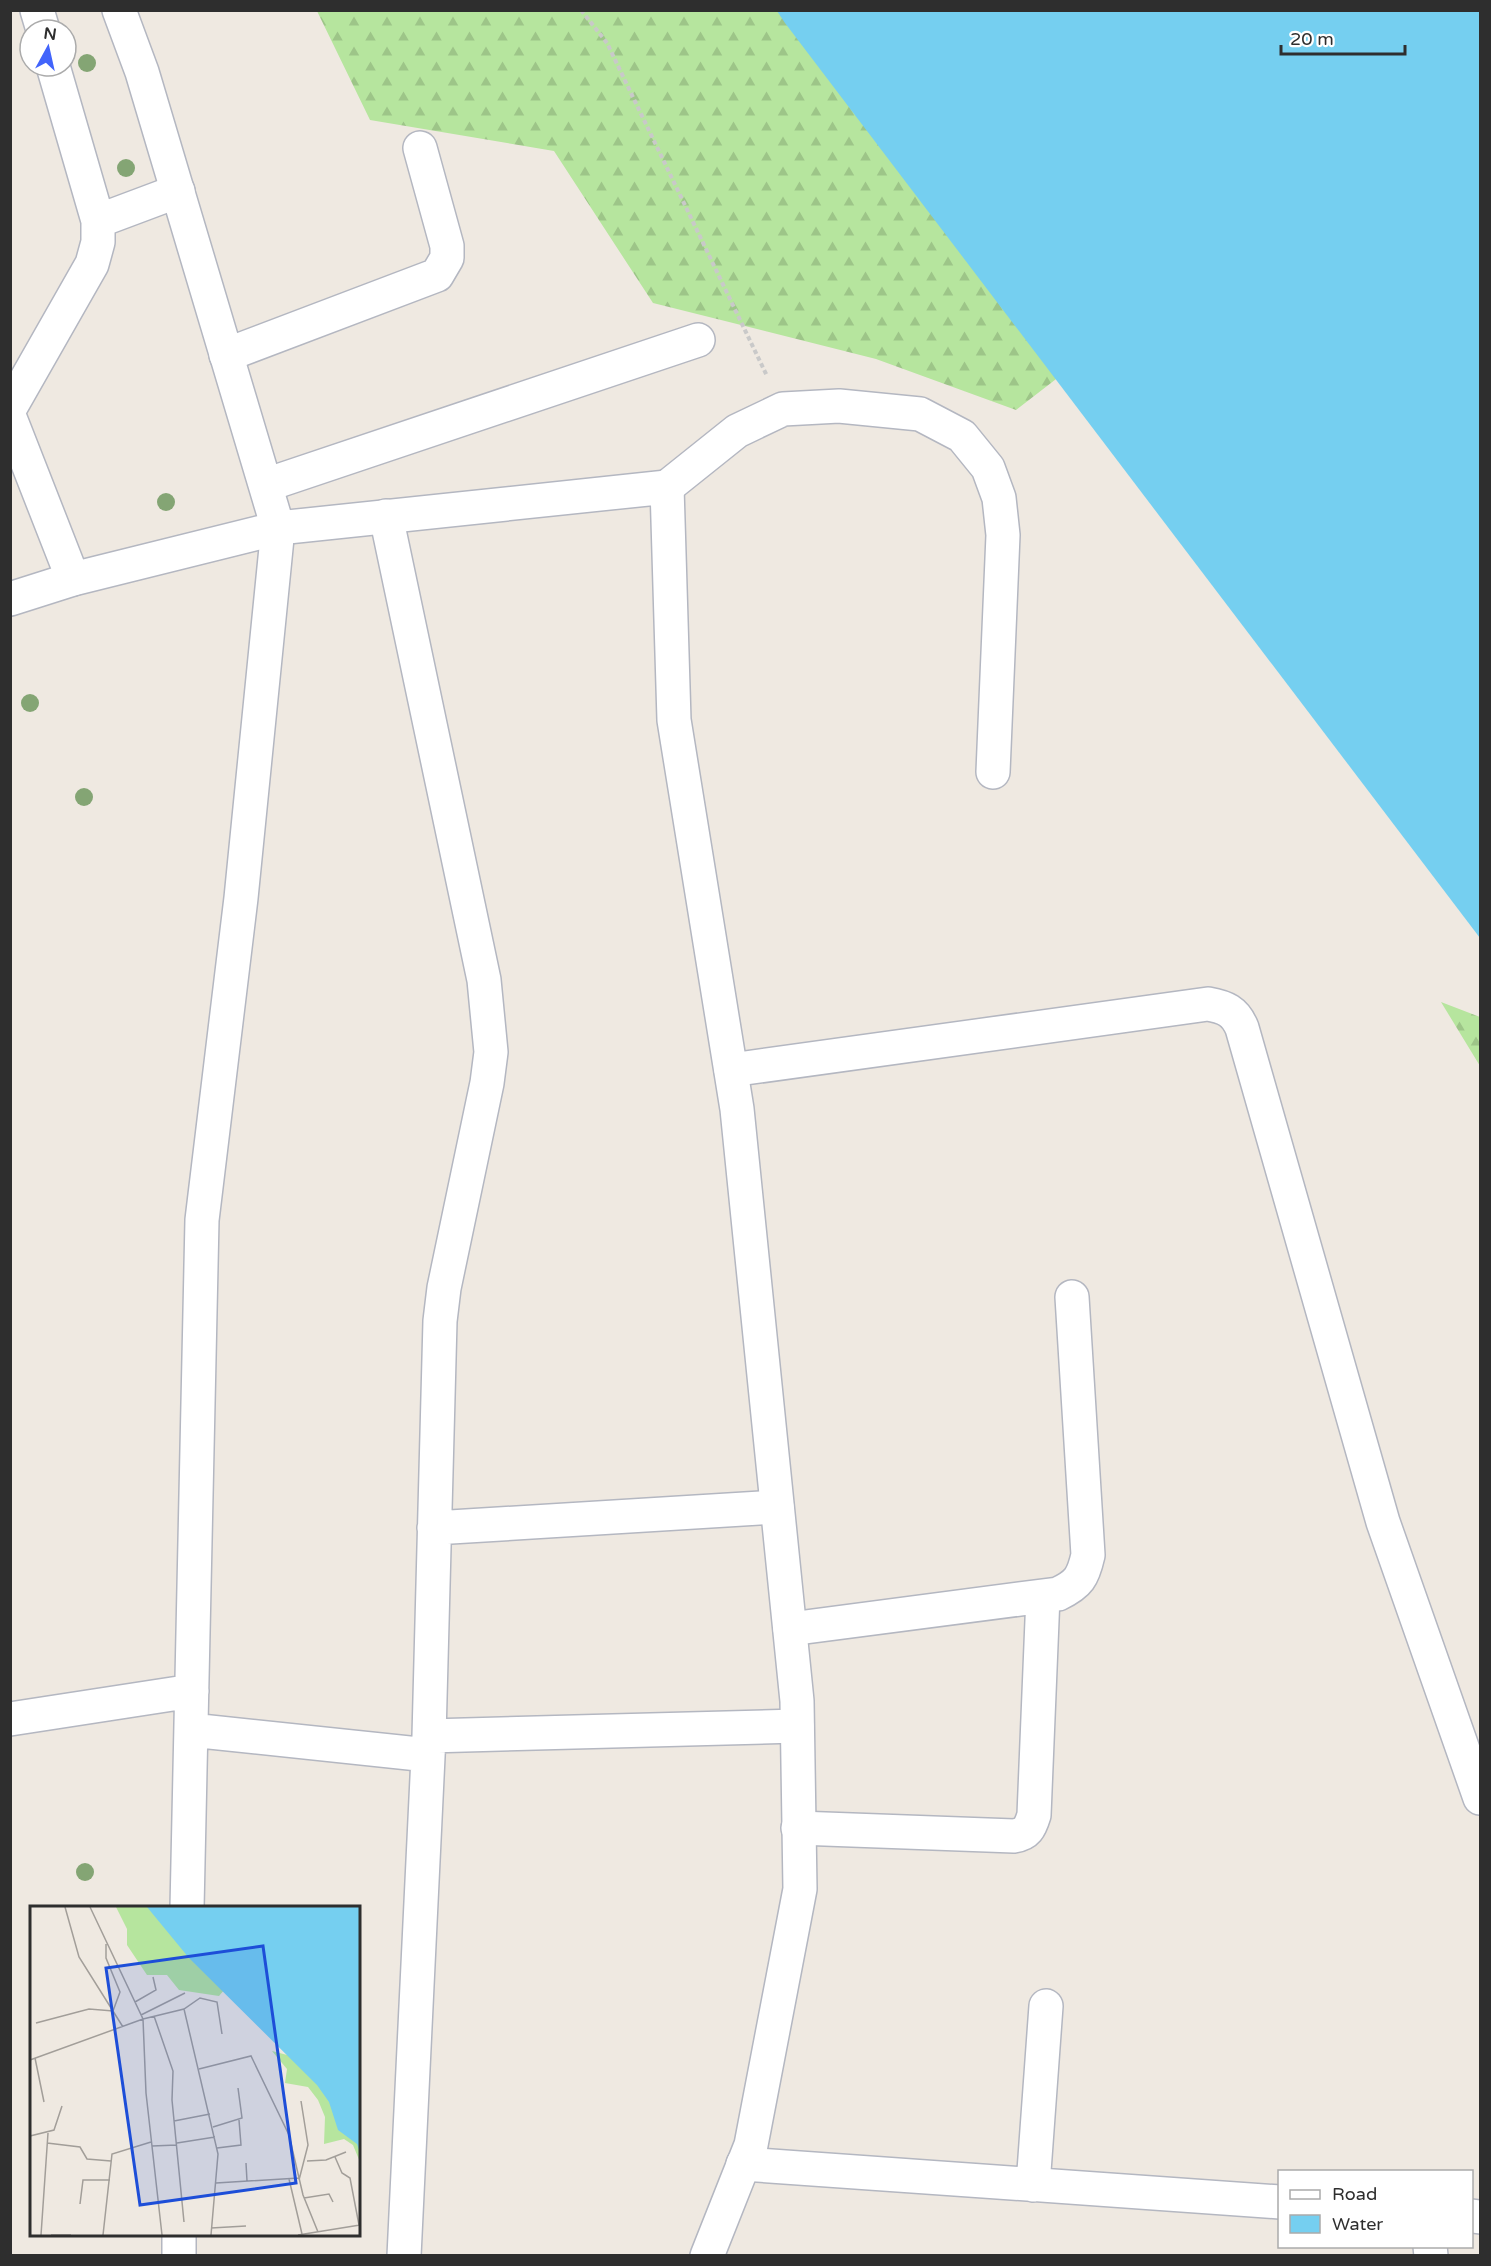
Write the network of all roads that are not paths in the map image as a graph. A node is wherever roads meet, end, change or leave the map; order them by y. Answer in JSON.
{"nodes":[{"id":1,"x":119,"y":10,"type":"edge"},
{"id":2,"x":56,"y":78,"type":"edge"},
{"id":3,"x":420,"y":148,"type":"dead end"},
{"id":4,"x":178,"y":191,"type":"junction"},
{"id":5,"x":98,"y":221,"type":"junction"},
{"id":6,"x":698,"y":340,"type":"dead end"},
{"id":7,"x":226,"y":355,"type":"junction"},
{"id":8,"x":10,"y":408,"type":"edge"},
{"id":9,"x":10,"y":418,"type":"edge"},
{"id":10,"x":266,"y":485,"type":"junction"},
{"id":11,"x":667,"y":487,"type":"junction"},
{"id":12,"x":386,"y":516,"type":"junction"},
{"id":13,"x":278,"y":528,"type":"junction"},
{"id":14,"x":73,"y":579,"type":"junction"},
{"id":15,"x":10,"y":599,"type":"edge"},
{"id":16,"x":993,"y":772,"type":"dead end"},
{"id":17,"x":731,"y":1070,"type":"junction"},
{"id":18,"x":1072,"y":1297,"type":"dead end"},
{"id":19,"x":777,"y":1508,"type":"junction"},
{"id":20,"x":434,"y":1528,"type":"junction"},
{"id":21,"x":1043,"y":1596,"type":"junction"},
{"id":22,"x":790,"y":1629,"type":"junction"},
{"id":23,"x":192,"y":1691,"type":"junction"},
{"id":24,"x":10,"y":1719,"type":"edge"},
{"id":25,"x":797,"y":1726,"type":"junction"},
{"id":26,"x":191,"y":1730,"type":"junction"},
{"id":27,"x":429,"y":1746,"type":"junction"},
{"id":28,"x":1480,"y":1798,"type":"edge"},
{"id":29,"x":798,"y":1828,"type":"junction"},
{"id":30,"x":187,"y":1906,"type":"edge"},
{"id":31,"x":1046,"y":2006,"type":"dead end"},
{"id":32,"x":743,"y":2164,"type":"junction"},
{"id":33,"x":1033,"y":2185,"type":"junction"},
{"id":34,"x":1278,"y":2202,"type":"edge"},
{"id":35,"x":179,"y":2236,"type":"edge"},
{"id":36,"x":179,"y":2256,"type":"edge"},
{"id":37,"x":404,"y":2256,"type":"edge"},
{"id":38,"x":707,"y":2256,"type":"edge"}],
"edges":[{"from":1,"to":4,"type":"street"},
{"from":2,"to":5,"type":"street"},
{"from":3,"to":7,"type":"street"},
{"from":4,"to":5,"type":"street"},
{"from":4,"to":7,"type":"street"},
{"from":5,"to":8,"type":"street"},
{"from":6,"to":10,"type":"street"},
{"from":7,"to":10,"type":"street"},
{"from":9,"to":14,"type":"street"},
{"from":10,"to":13,"type":"street"},
{"from":11,"to":12,"type":"street"},
{"from":11,"to":16,"type":"street"},
{"from":11,"to":17,"type":"street"},
{"from":12,"to":13,"type":"street"},
{"from":12,"to":20,"type":"street"},
{"from":13,"to":14,"type":"street"},
{"from":13,"to":23,"type":"street"},
{"from":14,"to":15,"type":"street"},
{"from":17,"to":19,"type":"street"},
{"from":17,"to":28,"type":"street"},
{"from":18,"to":21,"type":"street"},
{"from":19,"to":20,"type":"street"},
{"from":19,"to":22,"type":"street"},
{"from":20,"to":27,"type":"street"},
{"from":21,"to":22,"type":"street"},
{"from":21,"to":29,"type":"street"},
{"from":22,"to":25,"type":"street"},
{"from":23,"to":24,"type":"street"},
{"from":23,"to":26,"type":"street"},
{"from":25,"to":27,"type":"street"},
{"from":25,"to":29,"type":"street"},
{"from":26,"to":27,"type":"street"},
{"from":26,"to":30,"type":"street"},
{"from":27,"to":37,"type":"street"},
{"from":29,"to":32,"type":"street"},
{"from":31,"to":33,"type":"street"},
{"from":32,"to":33,"type":"street"},
{"from":32,"to":38,"type":"street"},
{"from":33,"to":34,"type":"street"},
{"from":35,"to":36,"type":"street"}]}
